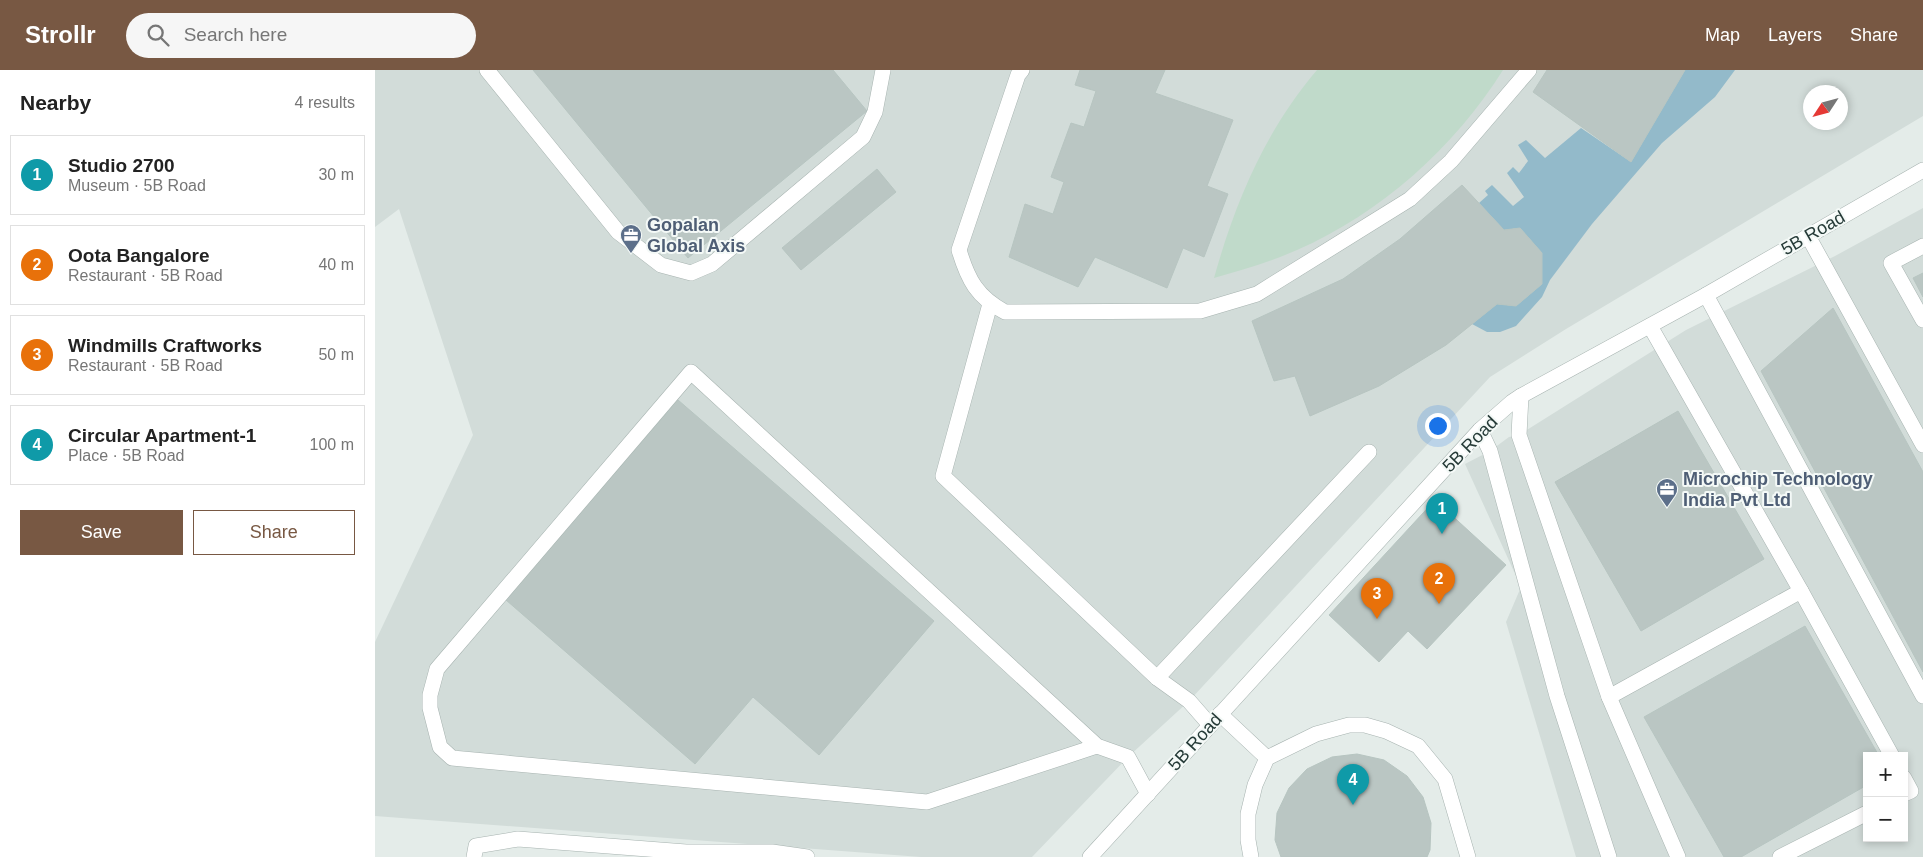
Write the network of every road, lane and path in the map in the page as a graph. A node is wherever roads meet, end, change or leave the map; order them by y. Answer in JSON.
{"nodes":[{"id":1,"x":487,"y":70,"type":"edge"},
{"id":2,"x":883,"y":70,"type":"edge"},
{"id":3,"x":1022,"y":70,"type":"edge"},
{"id":4,"x":1529,"y":70,"type":"edge"},
{"id":5,"x":1923,"y":170,"type":"edge"},
{"id":6,"x":1808,"y":236,"type":"junction"},
{"id":7,"x":1923,"y":246,"type":"edge"},
{"id":8,"x":1706,"y":295,"type":"junction"},
{"id":9,"x":990,"y":304,"type":"junction"},
{"id":10,"x":1923,"y":320,"type":"edge"},
{"id":11,"x":1650,"y":326,"type":"junction"},
{"id":12,"x":1521,"y":396,"type":"junction"},
{"id":13,"x":1480,"y":430,"type":"junction"},
{"id":14,"x":1923,"y":445,"type":"edge"},
{"id":15,"x":1369,"y":452,"type":"dead end"},
{"id":16,"x":1801,"y":591,"type":"junction"},
{"id":17,"x":1157,"y":678,"type":"junction"},
{"id":18,"x":1923,"y":696,"type":"edge"},
{"id":19,"x":1609,"y":697,"type":"junction"},
{"id":20,"x":1215,"y":720,"type":"junction"},
{"id":21,"x":1097,"y":746,"type":"junction"},
{"id":22,"x":1890,"y":752,"type":"edge"},
{"id":23,"x":1267,"y":758,"type":"junction"},
{"id":24,"x":1148,"y":794,"type":"junction"},
{"id":25,"x":1863,"y":815,"type":"edge"},
{"id":26,"x":773,"y":854,"type":"edge"},
{"id":27,"x":474,"y":857,"type":"edge"},
{"id":28,"x":807,"y":857,"type":"edge"},
{"id":29,"x":1090,"y":857,"type":"edge"},
{"id":30,"x":1251,"y":857,"type":"edge"},
{"id":31,"x":1469,"y":857,"type":"edge"},
{"id":32,"x":1609,"y":857,"type":"edge"},
{"id":33,"x":1678,"y":857,"type":"edge"},
{"id":34,"x":1780,"y":857,"type":"edge"}],
"edges":[{"from":1,"to":2,"type":"street"},
{"from":3,"to":9,"type":"street"},
{"from":4,"to":9,"type":"street"},
{"from":5,"to":6,"type":"street","name":"5B Road"},
{"from":6,"to":8,"type":"street","name":"5B Road"},
{"from":6,"to":14,"type":"street"},
{"from":7,"to":10,"type":"street"},
{"from":8,"to":11,"type":"street","name":"5B Road"},
{"from":8,"to":18,"type":"street"},
{"from":9,"to":17,"type":"street"},
{"from":11,"to":12,"type":"street","name":"5B Road"},
{"from":11,"to":16,"type":"street"},
{"from":12,"to":13,"type":"street","name":"5B Road"},
{"from":12,"to":19,"type":"street"},
{"from":13,"to":20,"type":"street","name":"5B Road"},
{"from":13,"to":32,"type":"street"},
{"from":15,"to":17,"type":"street"},
{"from":16,"to":19,"type":"street"},
{"from":16,"to":22,"type":"street"},
{"from":17,"to":20,"type":"street"},
{"from":19,"to":33,"type":"street"},
{"from":20,"to":23,"type":"street"},
{"from":20,"to":24,"type":"street","name":"5B Road"},
{"from":21,"to":21,"type":"street"},
{"from":21,"to":24,"type":"street"},
{"from":23,"to":30,"type":"street"},
{"from":23,"to":31,"type":"street"},
{"from":24,"to":29,"type":"street","name":"5B Road"},
{"from":25,"to":34,"type":"street"},
{"from":26,"to":27,"type":"street"},
{"from":26,"to":28,"type":"street"}]}
